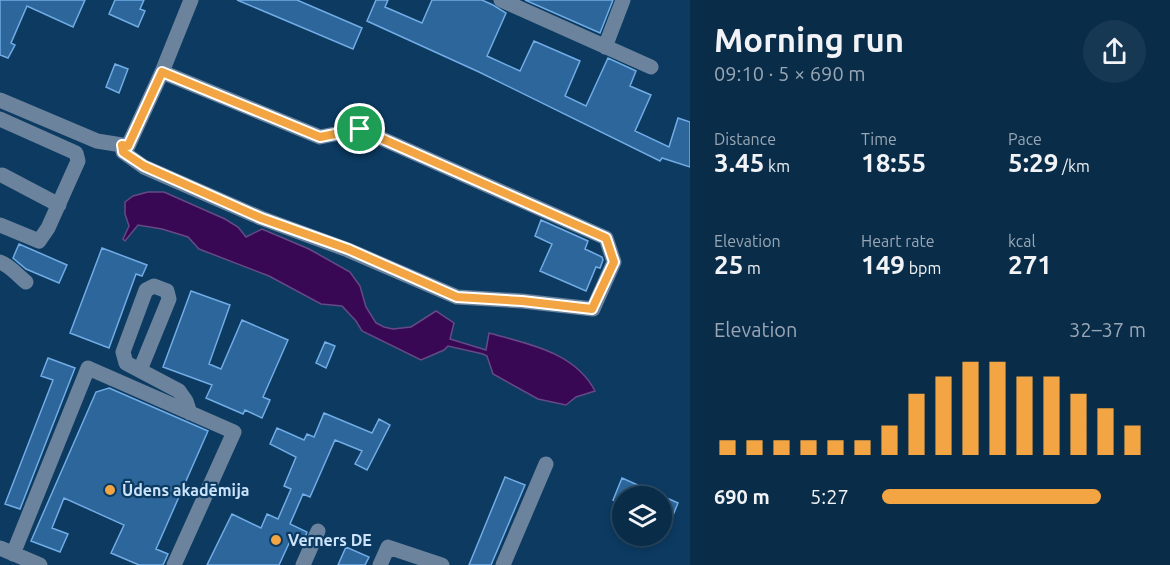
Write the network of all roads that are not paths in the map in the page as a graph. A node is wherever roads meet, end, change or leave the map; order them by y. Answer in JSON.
{"nodes":[{"id":1,"x":191,"y":0,"type":"edge"},
{"id":2,"x":501,"y":0,"type":"edge"},
{"id":3,"x":623,"y":0,"type":"edge"},
{"id":4,"x":605,"y":47,"type":"junction"},
{"id":5,"x":651,"y":68,"type":"dead end"},
{"id":6,"x":162,"y":72,"type":"junction"},
{"id":7,"x":0,"y":100,"type":"edge"},
{"id":8,"x":1,"y":122,"type":"edge"},
{"id":9,"x":122,"y":145,"type":"junction"},
{"id":10,"x":2,"y":176,"type":"dead end"},
{"id":11,"x":59,"y":205,"type":"junction"},
{"id":12,"x":0,"y":225,"type":"edge"},
{"id":13,"x":0,"y":262,"type":"edge"},
{"id":14,"x":26,"y":282,"type":"dead end"},
{"id":15,"x":140,"y":370,"type":"junction"},
{"id":16,"x":190,"y":413,"type":"junction"},
{"id":17,"x":546,"y":464,"type":"dead end"},
{"id":18,"x":318,"y":531,"type":"dead end"},
{"id":19,"x":7,"y":551,"type":"edge"},
{"id":20,"x":40,"y":565,"type":"edge"},
{"id":21,"x":174,"y":565,"type":"edge"},
{"id":22,"x":303,"y":565,"type":"edge"},
{"id":23,"x":380,"y":565,"type":"edge"},
{"id":24,"x":442,"y":565,"type":"edge"},
{"id":25,"x":503,"y":565,"type":"edge"}],
"edges":[{"from":1,"to":6,"type":"street"},
{"from":2,"to":4,"type":"street"},
{"from":3,"to":4,"type":"street"},
{"from":4,"to":5,"type":"street"},
{"from":6,"to":9,"type":"street"},
{"from":6,"to":9,"type":"street"},
{"from":7,"to":9,"type":"street"},
{"from":8,"to":11,"type":"street"},
{"from":10,"to":11,"type":"street"},
{"from":11,"to":12,"type":"street"},
{"from":13,"to":14,"type":"street"},
{"from":15,"to":15,"type":"street"},
{"from":15,"to":16,"type":"street"},
{"from":16,"to":19,"type":"street"},
{"from":16,"to":21,"type":"street"},
{"from":17,"to":25,"type":"street"},
{"from":18,"to":22,"type":"street"},
{"from":19,"to":20,"type":"street"},
{"from":23,"to":24,"type":"street"}]}
